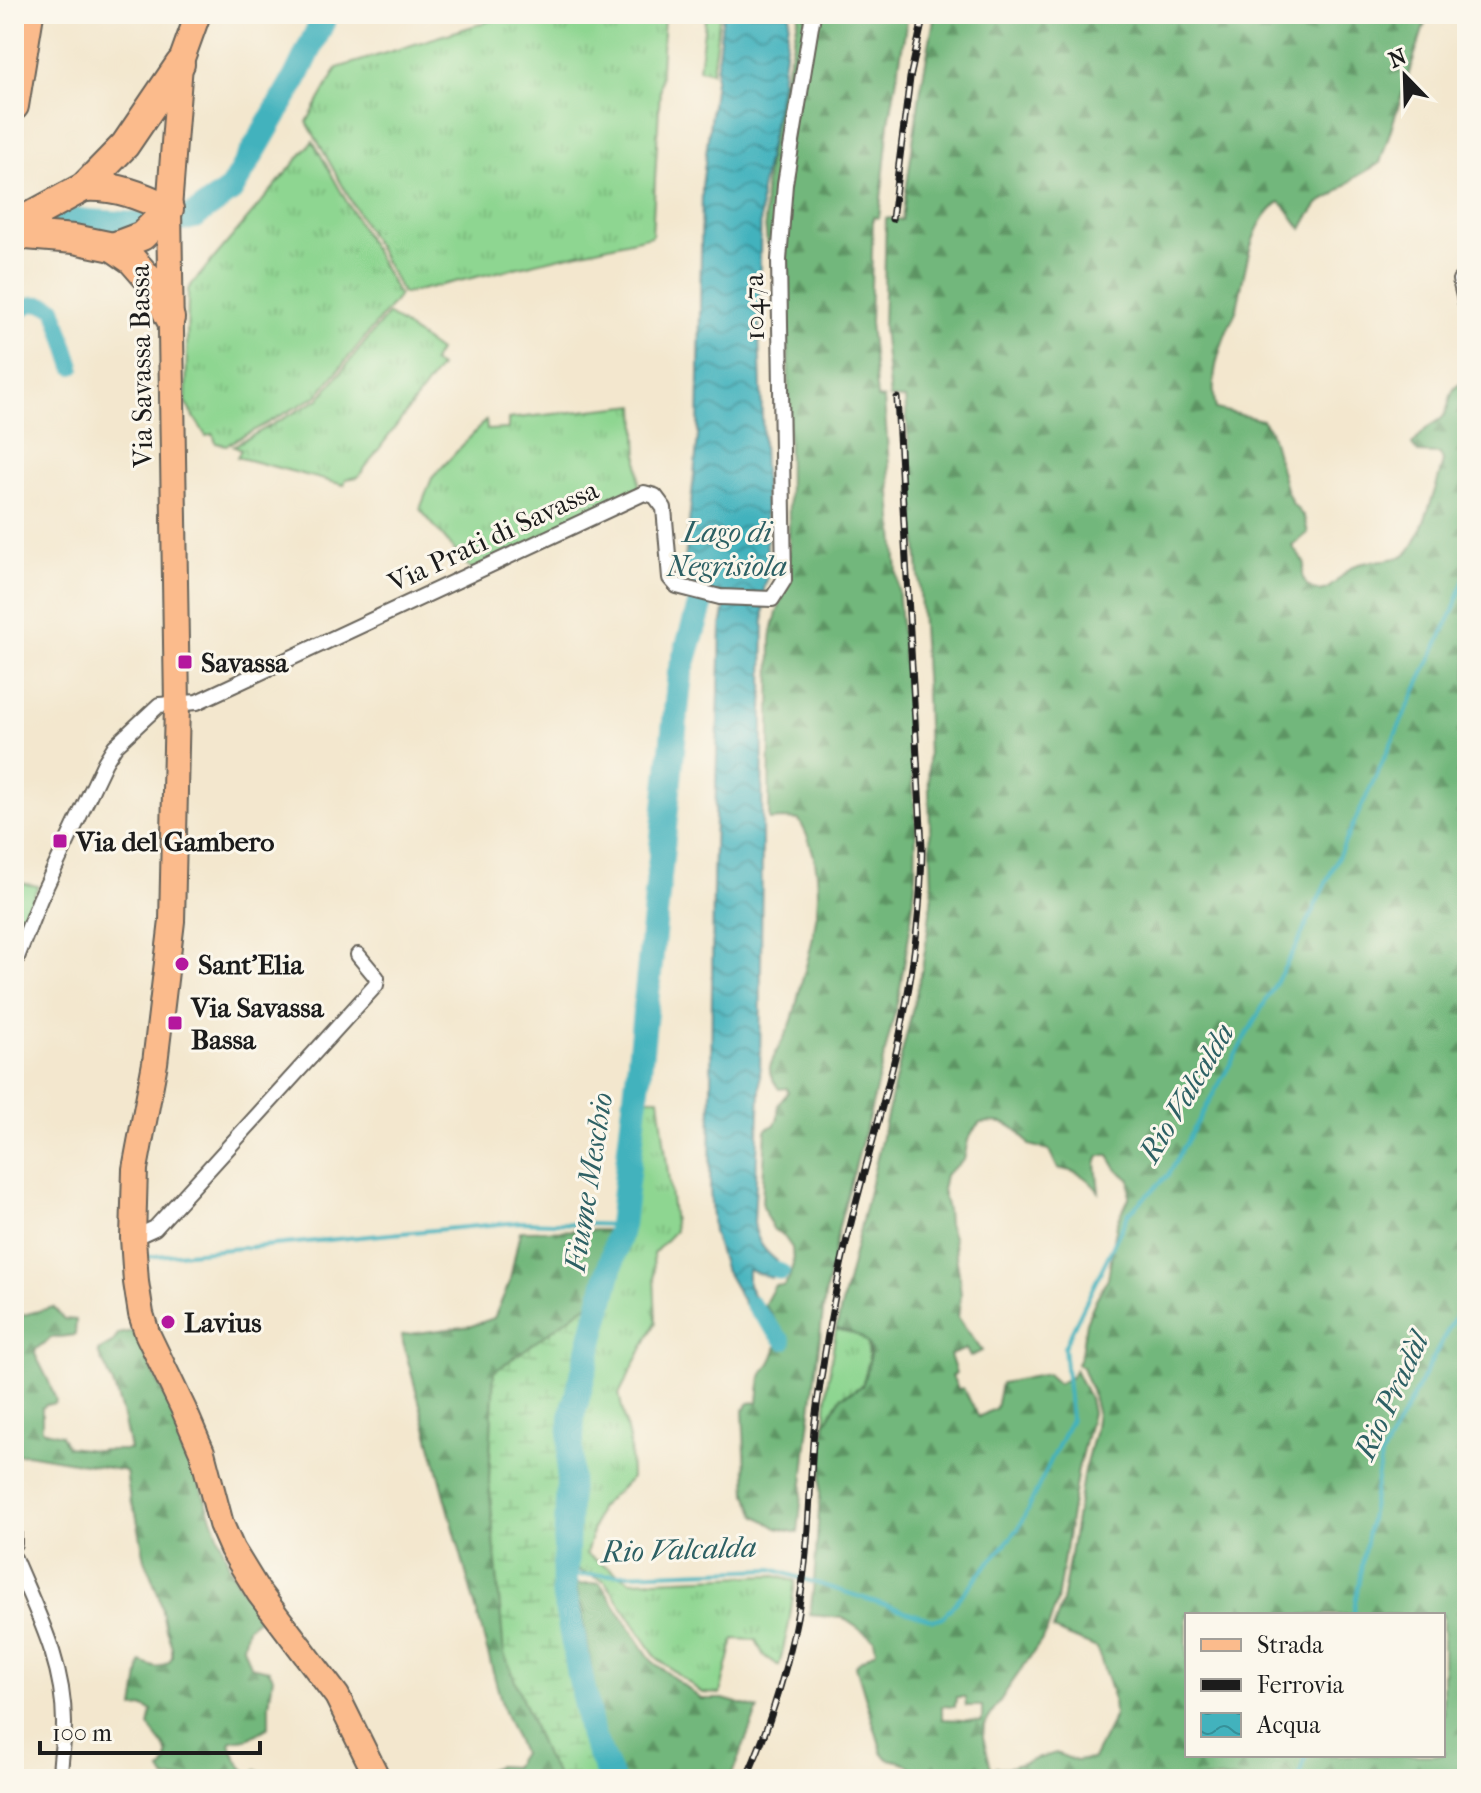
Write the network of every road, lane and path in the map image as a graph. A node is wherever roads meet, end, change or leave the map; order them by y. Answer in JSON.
{"nodes":[{"id":1,"x":29,"y":14,"type":"edge"},
{"id":2,"x":198,"y":14,"type":"edge"},
{"id":3,"x":813,"y":14,"type":"edge"},
{"id":4,"x":180,"y":64,"type":"junction"},
{"id":5,"x":14,"y":106,"type":"edge"},
{"id":6,"x":84,"y":187,"type":"junction"},
{"id":7,"x":169,"y":209,"type":"junction"},
{"id":8,"x":14,"y":225,"type":"edge"},
{"id":9,"x":14,"y":234,"type":"edge"},
{"id":10,"x":113,"y":247,"type":"junction"},
{"id":11,"x":1460,"y":280,"type":"dead end"},
{"id":12,"x":1467,"y":309,"type":"edge"},
{"id":13,"x":170,"y":318,"type":"junction"},
{"id":14,"x":769,"y":598,"type":"joint"},
{"id":15,"x":177,"y":704,"type":"junction"},
{"id":16,"x":358,"y":955,"type":"dead end"},
{"id":17,"x":14,"y":965,"type":"edge"},
{"id":18,"x":133,"y":1238,"type":"junction"},
{"id":19,"x":14,"y":1502,"type":"edge"},
{"id":20,"x":14,"y":1544,"type":"edge"},
{"id":21,"x":14,"y":1558,"type":"edge"},
{"id":22,"x":60,"y":1779,"type":"edge"},
{"id":23,"x":378,"y":1779,"type":"edge"}],
"edges":[{"from":1,"to":5,"type":"highway"},
{"from":2,"to":4,"type":"main road","name":"Via Savassa Bassa"},
{"from":3,"to":14,"type":"street","name":"1047a"},
{"from":4,"to":6,"type":"highway"},
{"from":4,"to":7,"type":"main road","name":"Via Savassa Bassa"},
{"from":6,"to":7,"type":"highway"},
{"from":6,"to":8,"type":"highway"},
{"from":7,"to":10,"type":"highway"},
{"from":7,"to":13,"type":"main road","name":"Via Savassa Bassa"},
{"from":9,"to":10,"type":"highway"},
{"from":10,"to":13,"type":"highway"},
{"from":11,"to":12,"type":"street"},
{"from":13,"to":15,"type":"main road","name":"Via Savassa Bassa"},
{"from":14,"to":15,"type":"street","name":"Via Prati di Savassa"},
{"from":15,"to":17,"type":"street"},
{"from":15,"to":18,"type":"main road","name":"Via Savassa Bassa"},
{"from":16,"to":18,"type":"street"},
{"from":18,"to":23,"type":"main road","name":"Via Savassa Bassa"},
{"from":19,"to":20,"type":"street"},
{"from":21,"to":22,"type":"street"}]}
